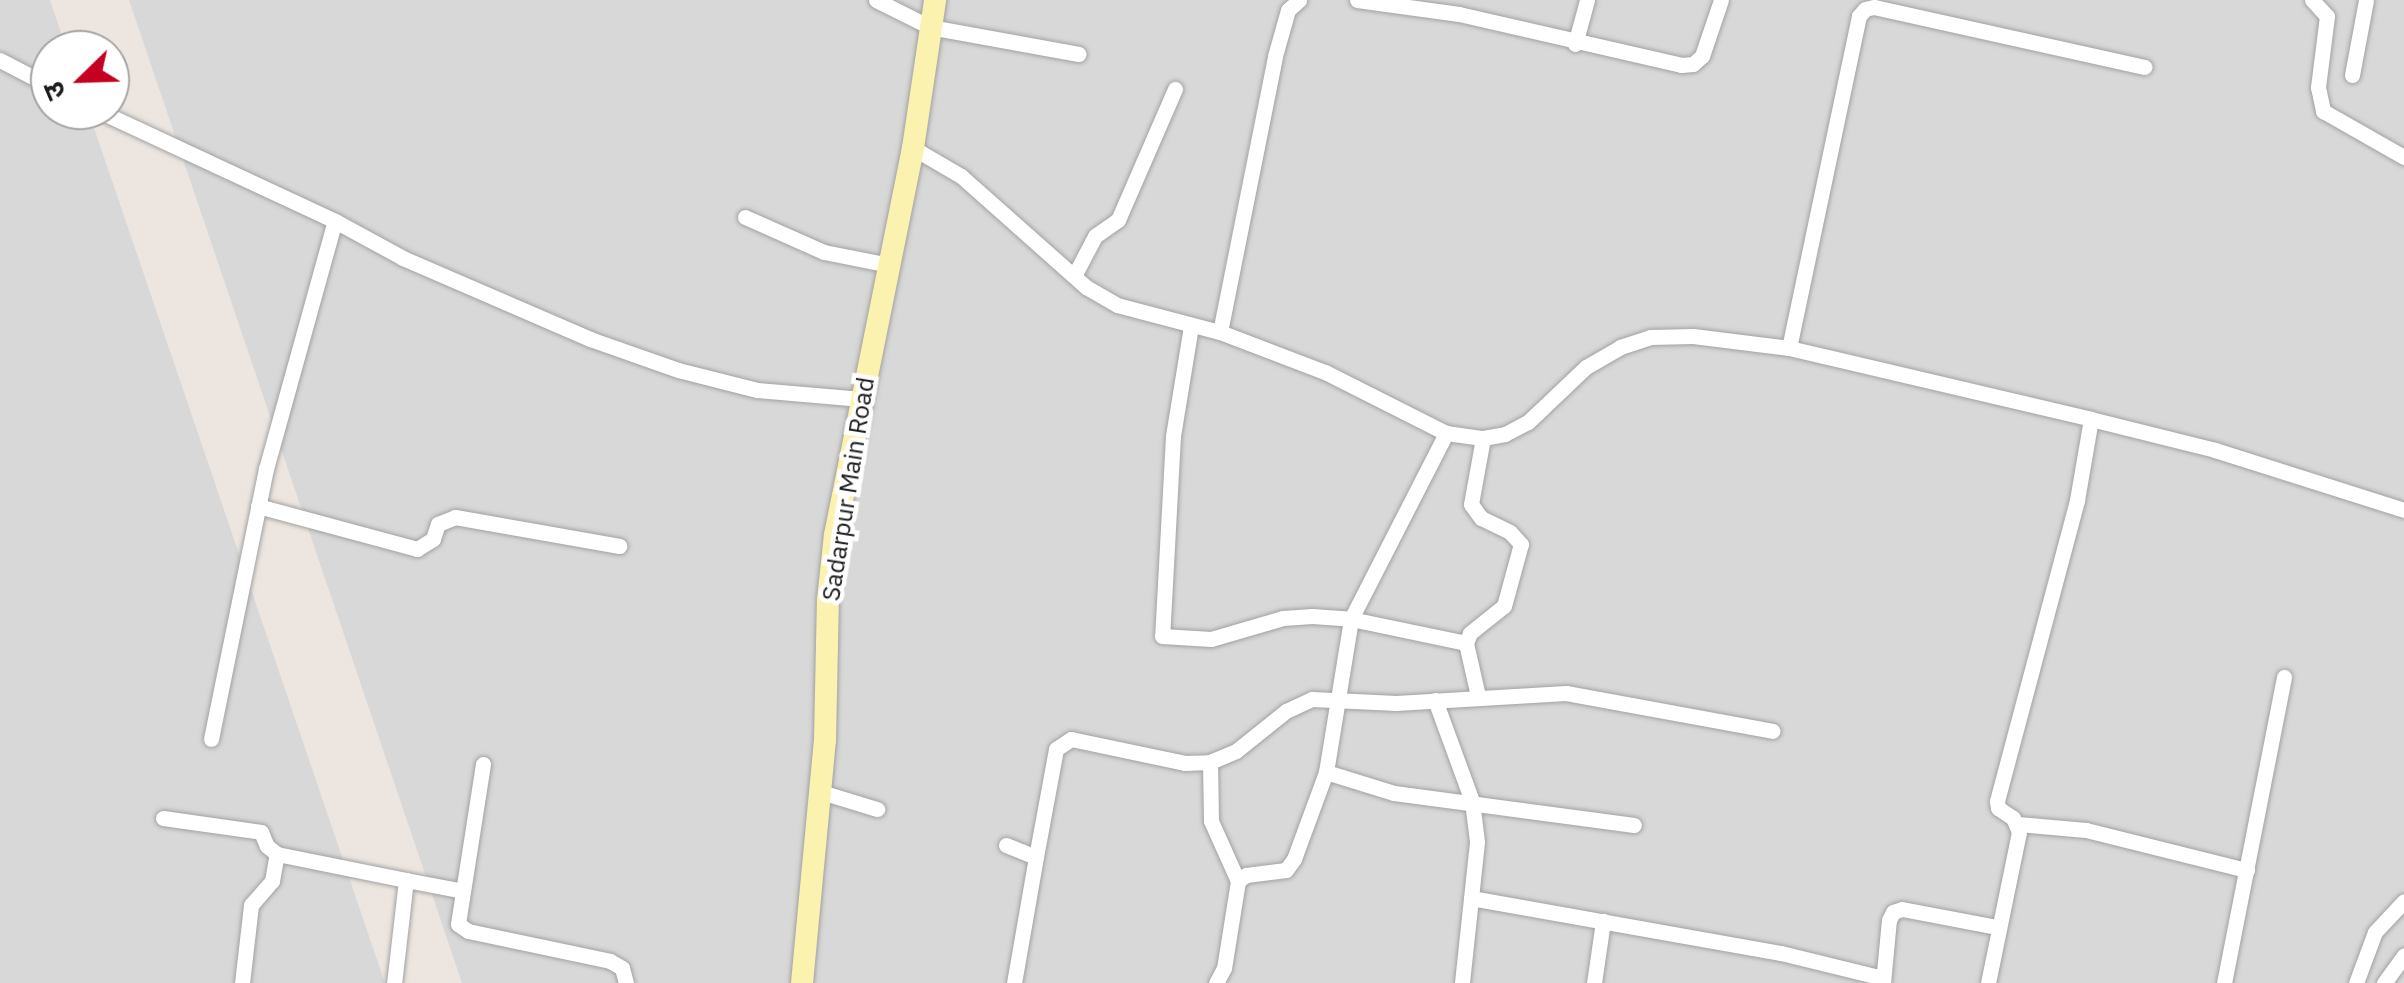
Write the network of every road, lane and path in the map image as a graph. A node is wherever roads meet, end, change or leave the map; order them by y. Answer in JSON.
{"nodes":[{"id":1,"x":876,"y":0,"type":"edge"},
{"id":2,"x":934,"y":0,"type":"edge"},
{"id":3,"x":1299,"y":0,"type":"edge"},
{"id":4,"x":1357,"y":0,"type":"edge"},
{"id":5,"x":1587,"y":0,"type":"edge"},
{"id":6,"x":1720,"y":0,"type":"edge"},
{"id":7,"x":2312,"y":0,"type":"edge"},
{"id":8,"x":2366,"y":0,"type":"edge"},
{"id":9,"x":930,"y":27,"type":"junction"},
{"id":10,"x":1576,"y":44,"type":"junction"},
{"id":11,"x":1079,"y":54,"type":"dead end"},
{"id":12,"x":0,"y":60,"type":"edge"},
{"id":13,"x":2144,"y":68,"type":"dead end"},
{"id":14,"x":2352,"y":75,"type":"dead end"},
{"id":15,"x":30,"y":76,"type":"edge"},
{"id":16,"x":1175,"y":88,"type":"dead end"},
{"id":17,"x":130,"y":126,"type":"edge"},
{"id":18,"x":914,"y":148,"type":"junction"},
{"id":19,"x":2404,"y":157,"type":"edge"},
{"id":20,"x":745,"y":217,"type":"dead end"},
{"id":21,"x":335,"y":221,"type":"junction"},
{"id":22,"x":889,"y":265,"type":"junction"},
{"id":23,"x":1074,"y":276,"type":"junction"},
{"id":24,"x":1191,"y":326,"type":"junction"},
{"id":25,"x":1220,"y":332,"type":"junction"},
{"id":26,"x":1789,"y":348,"type":"junction"},
{"id":27,"x":862,"y":399,"type":"junction"},
{"id":28,"x":2091,"y":419,"type":"junction"},
{"id":29,"x":1446,"y":433,"type":"junction"},
{"id":30,"x":1482,"y":438,"type":"junction"},
{"id":31,"x":258,"y":506,"type":"junction"},
{"id":32,"x":2404,"y":510,"type":"edge"},
{"id":33,"x":619,"y":546,"type":"dead end"},
{"id":34,"x":1351,"y":619,"type":"junction"},
{"id":35,"x":1466,"y":643,"type":"junction"},
{"id":36,"x":2284,"y":677,"type":"dead end"},
{"id":37,"x":1478,"y":696,"type":"junction"},
{"id":38,"x":1336,"y":698,"type":"junction"},
{"id":39,"x":1435,"y":700,"type":"junction"},
{"id":40,"x":1773,"y":731,"type":"dead end"},
{"id":41,"x":211,"y":739,"type":"dead end"},
{"id":42,"x":1210,"y":762,"type":"junction"},
{"id":43,"x":483,"y":764,"type":"dead end"},
{"id":44,"x":1326,"y":772,"type":"junction"},
{"id":45,"x":818,"y":792,"type":"junction"},
{"id":46,"x":1472,"y":801,"type":"junction"},
{"id":47,"x":877,"y":808,"type":"dead end"},
{"id":48,"x":163,"y":818,"type":"dead end"},
{"id":49,"x":2018,"y":824,"type":"junction"},
{"id":50,"x":1634,"y":825,"type":"dead end"},
{"id":51,"x":1006,"y":845,"type":"dead end"},
{"id":52,"x":277,"y":854,"type":"junction"},
{"id":53,"x":1036,"y":857,"type":"junction"},
{"id":54,"x":2247,"y":870,"type":"junction"},
{"id":55,"x":406,"y":880,"type":"junction"},
{"id":56,"x":1238,"y":882,"type":"junction"},
{"id":57,"x":463,"y":890,"type":"junction"},
{"id":58,"x":1471,"y":898,"type":"junction"},
{"id":59,"x":2404,"y":901,"type":"edge"},
{"id":60,"x":1603,"y":921,"type":"junction"},
{"id":61,"x":1997,"y":927,"type":"junction"},
{"id":62,"x":2404,"y":956,"type":"edge"},
{"id":63,"x":1883,"y":981,"type":"edge"},
{"id":64,"x":242,"y":983,"type":"edge"},
{"id":65,"x":394,"y":983,"type":"edge"},
{"id":66,"x":626,"y":983,"type":"edge"},
{"id":67,"x":802,"y":983,"type":"edge"},
{"id":68,"x":1014,"y":983,"type":"edge"},
{"id":69,"x":1216,"y":983,"type":"edge"},
{"id":70,"x":1462,"y":983,"type":"edge"},
{"id":71,"x":1594,"y":983,"type":"edge"},
{"id":72,"x":1988,"y":983,"type":"edge"},
{"id":73,"x":2224,"y":983,"type":"edge"},
{"id":74,"x":2356,"y":983,"type":"edge"},
{"id":75,"x":2384,"y":983,"type":"edge"}],
"edges":[{"from":1,"to":9,"type":"street"},
{"from":2,"to":9,"type":"street","name":"Sadarpur Main Road"},
{"from":3,"to":25,"type":"street"},
{"from":4,"to":10,"type":"street"},
{"from":5,"to":10,"type":"street"},
{"from":6,"to":10,"type":"street"},
{"from":7,"to":19,"type":"street"},
{"from":8,"to":14,"type":"street"},
{"from":9,"to":11,"type":"street"},
{"from":9,"to":18,"type":"street","name":"Sadarpur Main Road"},
{"from":12,"to":15,"type":"street"},
{"from":13,"to":26,"type":"street"},
{"from":16,"to":23,"type":"street"},
{"from":17,"to":21,"type":"street"},
{"from":18,"to":22,"type":"street","name":"Sadarpur Main Road"},
{"from":18,"to":23,"type":"street"},
{"from":20,"to":22,"type":"street"},
{"from":21,"to":27,"type":"street"},
{"from":21,"to":31,"type":"street"},
{"from":22,"to":27,"type":"street","name":"Sadarpur Main Road"},
{"from":23,"to":24,"type":"street"},
{"from":24,"to":25,"type":"street"},
{"from":24,"to":34,"type":"street"},
{"from":25,"to":29,"type":"street"},
{"from":26,"to":28,"type":"street"},
{"from":26,"to":30,"type":"street"},
{"from":27,"to":45,"type":"street","name":"Sadarpur Main Road"},
{"from":28,"to":32,"type":"street"},
{"from":28,"to":49,"type":"street"},
{"from":29,"to":30,"type":"street"},
{"from":29,"to":34,"type":"street"},
{"from":30,"to":35,"type":"street"},
{"from":31,"to":33,"type":"street"},
{"from":31,"to":41,"type":"street"},
{"from":34,"to":35,"type":"street"},
{"from":34,"to":38,"type":"street"},
{"from":35,"to":37,"type":"street"},
{"from":36,"to":54,"type":"street"},
{"from":37,"to":39,"type":"street"},
{"from":37,"to":40,"type":"street"},
{"from":38,"to":39,"type":"street"},
{"from":38,"to":42,"type":"street"},
{"from":38,"to":44,"type":"street"},
{"from":39,"to":46,"type":"street"},
{"from":42,"to":53,"type":"street"},
{"from":42,"to":56,"type":"street"},
{"from":43,"to":57,"type":"street"},
{"from":44,"to":46,"type":"street"},
{"from":44,"to":56,"type":"street"},
{"from":45,"to":47,"type":"street"},
{"from":45,"to":67,"type":"street","name":"Sadarpur Main Road"},
{"from":46,"to":50,"type":"street"},
{"from":46,"to":58,"type":"street"},
{"from":48,"to":52,"type":"street"},
{"from":49,"to":54,"type":"street"},
{"from":49,"to":61,"type":"street"},
{"from":51,"to":53,"type":"street"},
{"from":52,"to":55,"type":"street"},
{"from":52,"to":64,"type":"street"},
{"from":53,"to":68,"type":"street"},
{"from":54,"to":73,"type":"street"},
{"from":55,"to":57,"type":"street"},
{"from":55,"to":65,"type":"street"},
{"from":56,"to":69,"type":"street"},
{"from":57,"to":66,"type":"street"},
{"from":58,"to":60,"type":"street"},
{"from":58,"to":70,"type":"street"},
{"from":59,"to":74,"type":"street"},
{"from":60,"to":63,"type":"street"},
{"from":60,"to":71,"type":"street"},
{"from":61,"to":63,"type":"street"},
{"from":61,"to":72,"type":"street"},
{"from":62,"to":75,"type":"street"}]}
